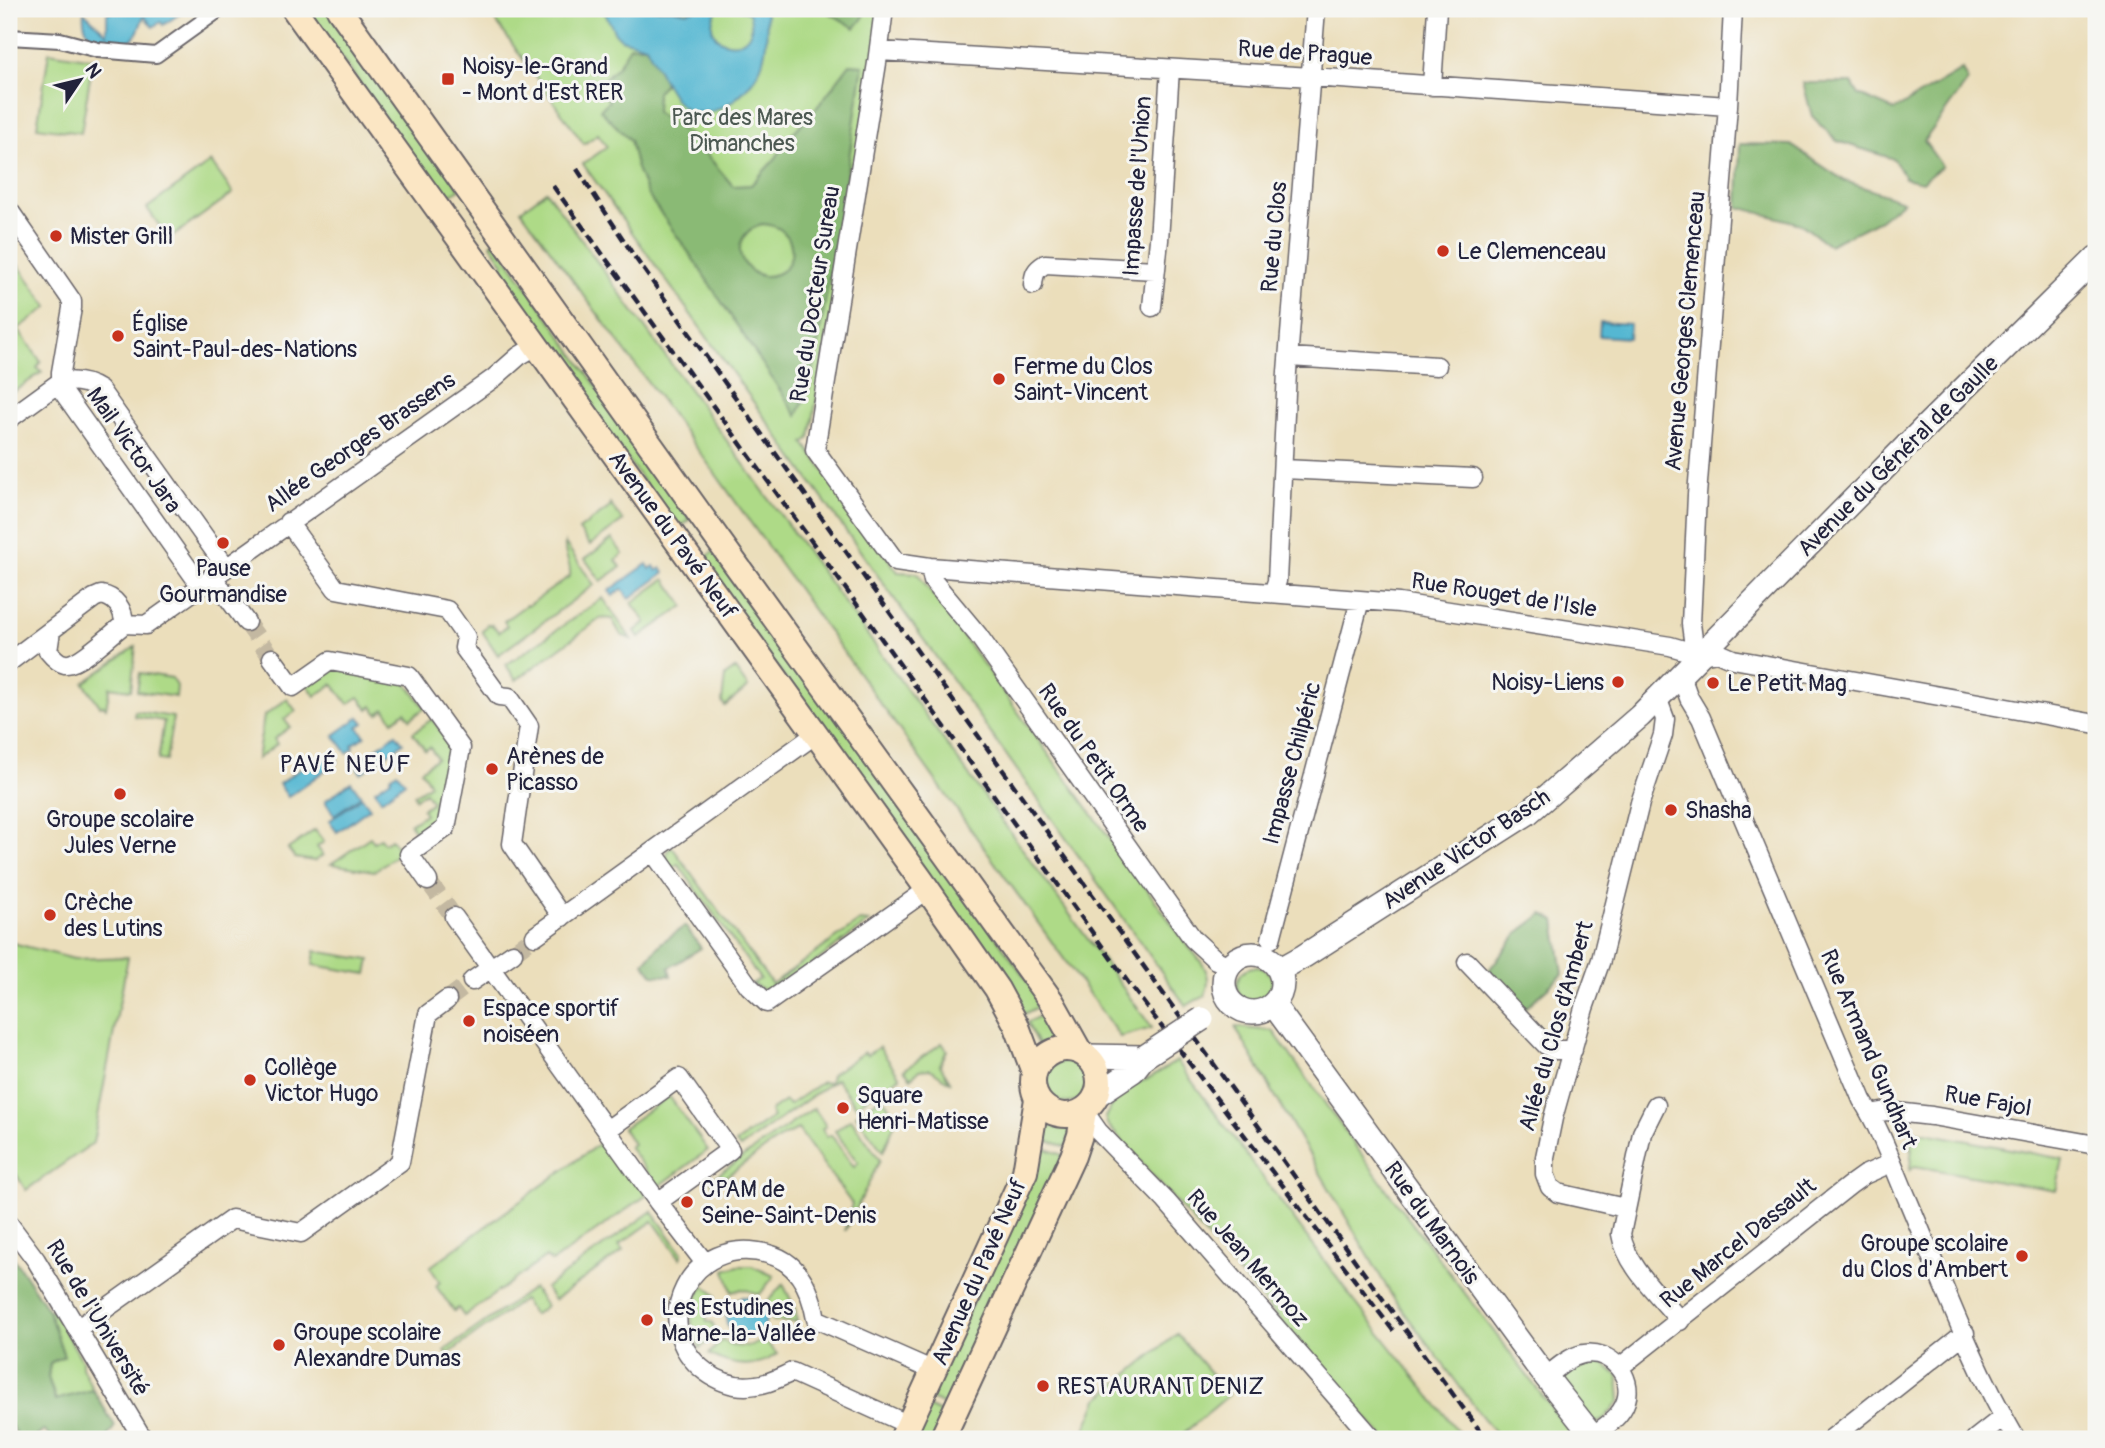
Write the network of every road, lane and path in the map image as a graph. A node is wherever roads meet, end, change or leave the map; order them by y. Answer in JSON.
{"nodes":[{"id":1,"x":219,"y":9,"type":"edge"},
{"id":2,"x":294,"y":9,"type":"edge"},
{"id":3,"x":340,"y":9,"type":"edge"},
{"id":4,"x":884,"y":9,"type":"edge"},
{"id":5,"x":1317,"y":9,"type":"edge"},
{"id":6,"x":1437,"y":9,"type":"edge"},
{"id":7,"x":1733,"y":9,"type":"edge"},
{"id":8,"x":9,"y":37,"type":"edge"},
{"id":9,"x":879,"y":51,"type":"junction"},
{"id":10,"x":1170,"y":69,"type":"junction"},
{"id":11,"x":1312,"y":77,"type":"junction"},
{"id":12,"x":1432,"y":86,"type":"junction"},
{"id":13,"x":1728,"y":106,"type":"junction"},
{"id":14,"x":9,"y":210,"type":"edge"},
{"id":15,"x":2096,"y":258,"type":"edge"},
{"id":16,"x":1155,"y":270,"type":"junction"},
{"id":17,"x":1033,"y":285,"type":"dead end"},
{"id":18,"x":1152,"y":307,"type":"dead end"},
{"id":19,"x":536,"y":346,"type":"junction"},
{"id":20,"x":1289,"y":357,"type":"junction"},
{"id":21,"x":1437,"y":366,"type":"dead end"},
{"id":22,"x":60,"y":382,"type":"junction"},
{"id":23,"x":9,"y":419,"type":"edge"},
{"id":24,"x":1283,"y":469,"type":"junction"},
{"id":25,"x":1473,"y":478,"type":"dead end"},
{"id":26,"x":288,"y":522,"type":"junction"},
{"id":27,"x":896,"y":562,"type":"joint"},
{"id":28,"x":930,"y":568,"type":"junction"},
{"id":29,"x":213,"y":576,"type":"junction"},
{"id":30,"x":1273,"y":593,"type":"junction"},
{"id":31,"x":1360,"y":600,"type":"junction"},
{"id":32,"x":246,"y":622,"type":"tunnel mouth"},
{"id":33,"x":124,"y":624,"type":"junction"},
{"id":34,"x":51,"y":631,"type":"junction"},
{"id":35,"x":1701,"y":655,"type":"junction"},
{"id":36,"x":272,"y":658,"type":"tunnel mouth"},
{"id":37,"x":9,"y":662,"type":"edge"},
{"id":38,"x":1681,"y":676,"type":"junction"},
{"id":39,"x":1658,"y":700,"type":"junction"},
{"id":40,"x":2096,"y":724,"type":"edge"},
{"id":41,"x":816,"y":734,"type":"junction"},
{"id":42,"x":653,"y":852,"type":"junction"},
{"id":43,"x":428,"y":881,"type":"tunnel mouth"},
{"id":44,"x":927,"y":890,"type":"junction"},
{"id":45,"x":454,"y":917,"type":"tunnel mouth"},
{"id":46,"x":562,"y":917,"type":"junction"},
{"id":47,"x":535,"y":936,"type":"tunnel mouth"},
{"id":48,"x":1271,"y":939,"type":"dead end"},
{"id":49,"x":513,"y":953,"type":"tunnel mouth"},
{"id":50,"x":1467,"y":962,"type":"dead end"},
{"id":51,"x":1230,"y":966,"type":"junction"},
{"id":52,"x":491,"y":969,"type":"junction"},
{"id":53,"x":1279,"y":970,"type":"junction"},
{"id":54,"x":472,"y":981,"type":"tunnel mouth"},
{"id":55,"x":447,"y":1000,"type":"tunnel mouth"},
{"id":56,"x":1231,"y":1001,"type":"junction"},
{"id":57,"x":1273,"y":1004,"type":"junction"},
{"id":58,"x":1573,"y":1050,"type":"junction"},
{"id":59,"x":1083,"y":1054,"type":"junction"},
{"id":60,"x":1144,"y":1056,"type":"junction"},
{"id":61,"x":1034,"y":1072,"type":"junction"},
{"id":62,"x":1037,"y":1100,"type":"junction"},
{"id":63,"x":1090,"y":1103,"type":"junction"},
{"id":64,"x":1656,"y":1105,"type":"dead end"},
{"id":65,"x":1870,"y":1114,"type":"junction"},
{"id":66,"x":607,"y":1130,"type":"junction"},
{"id":67,"x":2096,"y":1145,"type":"edge"},
{"id":68,"x":1891,"y":1163,"type":"junction"},
{"id":69,"x":658,"y":1202,"type":"junction"},
{"id":70,"x":1625,"y":1208,"type":"junction"},
{"id":71,"x":9,"y":1224,"type":"edge"},
{"id":72,"x":705,"y":1263,"type":"junction"},
{"id":73,"x":1680,"y":1321,"type":"junction"},
{"id":74,"x":76,"y":1329,"type":"junction"},
{"id":75,"x":1965,"y":1333,"type":"junction"},
{"id":76,"x":1620,"y":1367,"type":"junction"},
{"id":77,"x":934,"y":1371,"type":"junction"},
{"id":78,"x":1546,"y":1377,"type":"junction"},
{"id":79,"x":2003,"y":1418,"type":"junction"},
{"id":80,"x":906,"y":1432,"type":"edge"},
{"id":81,"x":1594,"y":1438,"type":"edge"},
{"id":82,"x":143,"y":1439,"type":"edge"},
{"id":83,"x":942,"y":1439,"type":"edge"},
{"id":84,"x":1373,"y":1439,"type":"edge"},
{"id":85,"x":1832,"y":1439,"type":"edge"},
{"id":86,"x":1975,"y":1439,"type":"edge"},
{"id":87,"x":2016,"y":1439,"type":"edge"}],
"edges":[{"from":1,"to":8,"type":"street"},
{"from":2,"to":19,"type":"main road","name":"Avenue du Pavé Neuf"},
{"from":3,"to":59,"type":"main road","name":"Avenue du Pavé Neuf"},
{"from":4,"to":9,"type":"street","name":"Rue du Docteur Sureau"},
{"from":5,"to":11,"type":"street","name":"Rue du Clos"},
{"from":6,"to":12,"type":"street"},
{"from":7,"to":13,"type":"street","name":"Avenue Georges Clemenceau"},
{"from":9,"to":10,"type":"street","name":"Rue de Prague"},
{"from":9,"to":27,"type":"street","name":"Rue du Docteur Sureau"},
{"from":10,"to":11,"type":"street","name":"Rue de Prague"},
{"from":10,"to":16,"type":"street","name":"Impasse de l'Union"},
{"from":11,"to":12,"type":"street","name":"Rue de Prague"},
{"from":11,"to":20,"type":"street","name":"Rue du Clos"},
{"from":12,"to":13,"type":"street","name":"Rue de Prague"},
{"from":13,"to":35,"type":"street","name":"Avenue Georges Clemenceau"},
{"from":14,"to":22,"type":"street"},
{"from":15,"to":35,"type":"street","name":"Avenue du Général de Gaulle"},
{"from":16,"to":17,"type":"street"},
{"from":16,"to":18,"type":"street","name":"Impasse de l'Union"},
{"from":19,"to":26,"type":"street","name":"Allée Georges Brassens"},
{"from":19,"to":41,"type":"main road","name":"Avenue du Pavé Neuf"},
{"from":20,"to":21,"type":"street"},
{"from":20,"to":24,"type":"street","name":"Rue du Clos"},
{"from":22,"to":23,"type":"street"},
{"from":22,"to":29,"type":"street","name":"Mail Victor Jara"},
{"from":22,"to":29,"type":"street","name":"Mail Victor Jara"},
{"from":24,"to":25,"type":"street"},
{"from":24,"to":30,"type":"street","name":"Rue du Clos"},
{"from":26,"to":29,"type":"street","name":"Allée Georges Brassens"},
{"from":26,"to":46,"type":"street"},
{"from":27,"to":28,"type":"street","name":"Rue Rouget de l'Isle"},
{"from":28,"to":30,"type":"street","name":"Rue Rouget de l'Isle"},
{"from":28,"to":51,"type":"street","name":"Rue du Petit Orme"},
{"from":29,"to":32,"type":"street","name":"Mail Victor Jara"},
{"from":29,"to":33,"type":"street","name":"Allée Georges Brassens"},
{"from":30,"to":31,"type":"street","name":"Rue Rouget de l'Isle"},
{"from":31,"to":35,"type":"street","name":"Rue Rouget de l'Isle"},
{"from":31,"to":48,"type":"street","name":"Impasse Chilpéric"},
{"from":33,"to":34,"type":"street"},
{"from":33,"to":34,"type":"street"},
{"from":34,"to":37,"type":"street"},
{"from":35,"to":38,"type":"street","name":"Avenue Victor Basch"},
{"from":35,"to":40,"type":"street","name":"Rue Rouget de l'Isle"},
{"from":36,"to":43,"type":"street"},
{"from":38,"to":39,"type":"street","name":"Avenue Victor Basch"},
{"from":38,"to":65,"type":"street","name":"Rue Armand Gundhart"},
{"from":39,"to":53,"type":"street","name":"Avenue Victor Basch"},
{"from":39,"to":58,"type":"street","name":"Allée du Clos d’Ambert"},
{"from":41,"to":42,"type":"street"},
{"from":41,"to":44,"type":"main road","name":"Avenue du Pavé Neuf"},
{"from":42,"to":44,"type":"street"},
{"from":42,"to":46,"type":"street"},
{"from":44,"to":61,"type":"main road","name":"Avenue du Pavé Neuf"},
{"from":45,"to":52,"type":"street"},
{"from":46,"to":47,"type":"street"},
{"from":49,"to":52,"type":"street"},
{"from":50,"to":58,"type":"street"},
{"from":51,"to":53,"type":"street"},
{"from":51,"to":56,"type":"street"},
{"from":52,"to":54,"type":"street"},
{"from":52,"to":66,"type":"street"},
{"from":53,"to":57,"type":"street"},
{"from":55,"to":74,"type":"street"},
{"from":56,"to":57,"type":"street"},
{"from":56,"to":60,"type":"street","bridge":true},
{"from":57,"to":78,"type":"street","name":"Rue du Marnois"},
{"from":58,"to":70,"type":"street","name":"Allée du Clos d’Ambert"},
{"from":59,"to":60,"type":"street"},
{"from":59,"to":61,"type":"main road"},
{"from":59,"to":63,"type":"main road"},
{"from":60,"to":63,"type":"street"},
{"from":61,"to":62,"type":"main road"},
{"from":62,"to":63,"type":"main road"},
{"from":62,"to":77,"type":"main road","name":"Avenue du Pavé Neuf"},
{"from":63,"to":83,"type":"main road","name":"Avenue du Pavé Neuf"},
{"from":63,"to":84,"type":"street","name":"Rue Jean Mermoz"},
{"from":64,"to":70,"type":"street"},
{"from":65,"to":67,"type":"street","name":"Rue Fajol"},
{"from":65,"to":68,"type":"street","name":"Rue Armand Gundhart"},
{"from":66,"to":69,"type":"street"},
{"from":66,"to":69,"type":"street"},
{"from":68,"to":73,"type":"street","name":"Rue Marcel Dassault"},
{"from":68,"to":75,"type":"street","name":"Rue Armand Gundhart"},
{"from":69,"to":72,"type":"street"},
{"from":70,"to":73,"type":"street"},
{"from":71,"to":74,"type":"street","name":"Rue de l'Université"},
{"from":72,"to":77,"type":"street"},
{"from":72,"to":80,"type":"street"},
{"from":73,"to":76,"type":"street","name":"Rue Marcel Dassault"},
{"from":74,"to":82,"type":"street","name":"Rue de l'Université"},
{"from":75,"to":79,"type":"street","name":"Rue Armand Gundhart"},
{"from":75,"to":85,"type":"street"},
{"from":76,"to":78,"type":"street"},
{"from":76,"to":81,"type":"street"},
{"from":77,"to":80,"type":"main road","name":"Avenue du Pavé Neuf"},
{"from":78,"to":81,"type":"street","name":"Rue du Marnois"},
{"from":79,"to":86,"type":"street"},
{"from":79,"to":87,"type":"street","name":"Rue Armand Gundhart"}]}
